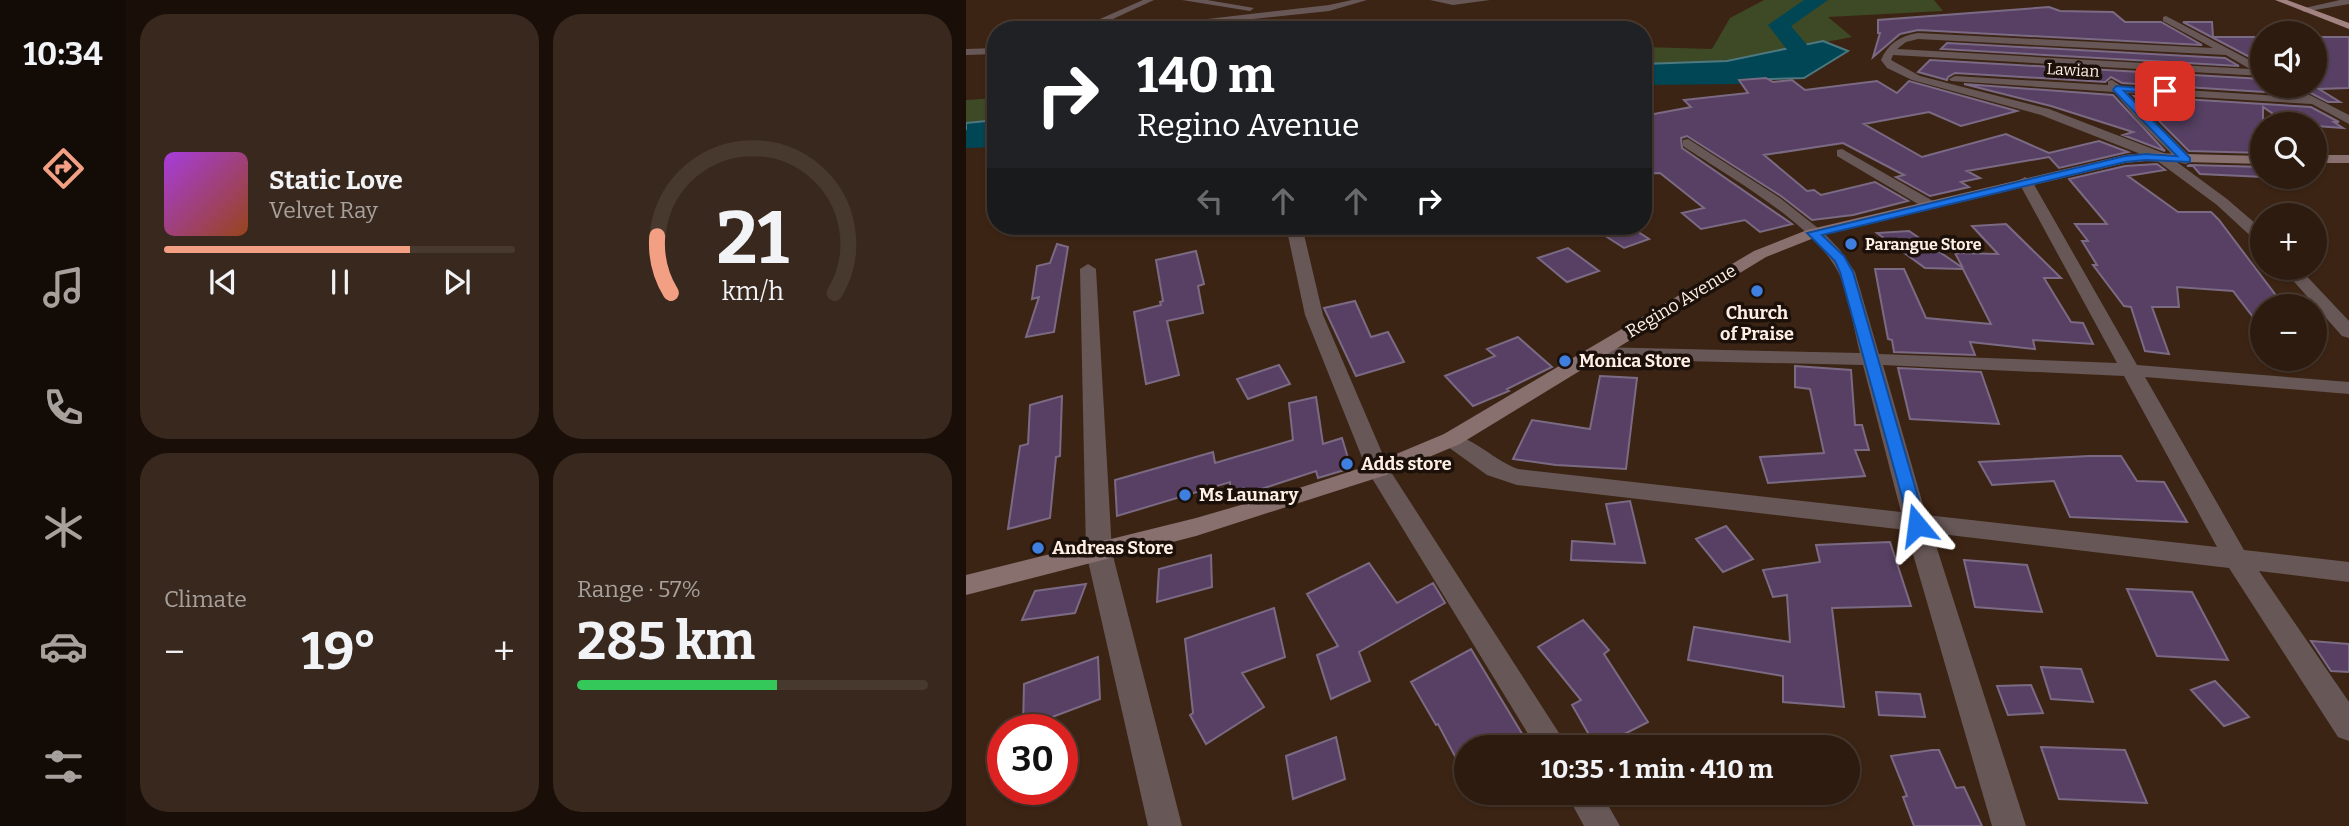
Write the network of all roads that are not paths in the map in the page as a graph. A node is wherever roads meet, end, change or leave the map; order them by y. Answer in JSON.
{"nodes":[{"id":1,"x":1150,"y":0,"type":"edge"},
{"id":2,"x":1186,"y":0,"type":"edge"},
{"id":3,"x":1363,"y":0,"type":"edge"},
{"id":4,"x":1434,"y":0,"type":"edge"},
{"id":5,"x":1486,"y":0,"type":"edge"},
{"id":6,"x":2279,"y":0,"type":"edge"},
{"id":7,"x":2349,"y":1,"type":"edge"},
{"id":8,"x":2304,"y":9,"type":"junction"},
{"id":9,"x":1292,"y":12,"type":"junction"},
{"id":10,"x":2166,"y":19,"type":"dead end"},
{"id":11,"x":1101,"y":21,"type":"edge"},
{"id":12,"x":1205,"y":21,"type":"edge"},
{"id":13,"x":2349,"y":26,"type":"edge"},
{"id":14,"x":2078,"y":44,"type":"junction"},
{"id":15,"x":987,"y":51,"type":"edge"},
{"id":16,"x":966,"y":52,"type":"edge"},
{"id":17,"x":1889,"y":52,"type":"junction"},
{"id":18,"x":2228,"y":52,"type":"junction"},
{"id":19,"x":2097,"y":65,"type":"junction"},
{"id":20,"x":2250,"y":65,"type":"edge"},
{"id":21,"x":2250,"y":72,"type":"edge"},
{"id":22,"x":1916,"y":78,"type":"junction"},
{"id":23,"x":2116,"y":88,"type":"junction"},
{"id":24,"x":2308,"y":98,"type":"edge"},
{"id":25,"x":2313,"y":101,"type":"junction"},
{"id":26,"x":2349,"y":120,"type":"edge"},
{"id":27,"x":1688,"y":143,"type":"dead end"},
{"id":28,"x":1842,"y":153,"type":"dead end"},
{"id":29,"x":2161,"y":158,"type":"junction"},
{"id":30,"x":2327,"y":159,"type":"edge"},
{"id":31,"x":2349,"y":159,"type":"edge"},
{"id":32,"x":2186,"y":160,"type":"junction"},
{"id":33,"x":2250,"y":160,"type":"edge"},
{"id":34,"x":2025,"y":181,"type":"junction"},
{"id":35,"x":1927,"y":204,"type":"junction"},
{"id":36,"x":2250,"y":228,"type":"edge"},
{"id":37,"x":1813,"y":233,"type":"junction"},
{"id":38,"x":1296,"y":235,"type":"edge"},
{"id":39,"x":1088,"y":269,"type":"dead end"},
{"id":40,"x":2301,"y":280,"type":"edge"},
{"id":41,"x":2349,"y":332,"type":"edge"},
{"id":42,"x":1595,"y":353,"type":"junction"},
{"id":43,"x":1871,"y":359,"type":"junction"},
{"id":44,"x":2132,"y":370,"type":"junction"},
{"id":45,"x":2349,"y":388,"type":"edge"},
{"id":46,"x":1452,"y":439,"type":"junction"},
{"id":47,"x":1378,"y":470,"type":"junction"},
{"id":48,"x":1917,"y":525,"type":"junction"},
{"id":49,"x":1099,"y":552,"type":"junction"},
{"id":50,"x":2235,"y":557,"type":"junction"},
{"id":51,"x":2349,"y":572,"type":"edge"},
{"id":52,"x":966,"y":585,"type":"edge"},
{"id":53,"x":2349,"y":727,"type":"edge"},
{"id":54,"x":1545,"y":735,"type":"edge"},
{"id":55,"x":1590,"y":805,"type":"edge"},
{"id":56,"x":1165,"y":826,"type":"edge"},
{"id":57,"x":1603,"y":826,"type":"edge"},
{"id":58,"x":2009,"y":826,"type":"edge"}],
"edges":[{"from":1,"to":11,"type":"street"},
{"from":2,"to":9,"type":"street"},
{"from":3,"to":9,"type":"street"},
{"from":4,"to":5,"type":"street"},
{"from":6,"to":8,"type":"main road"},
{"from":7,"to":8,"type":"street"},
{"from":8,"to":13,"type":"main road"},
{"from":9,"to":12,"type":"street"},
{"from":10,"to":18,"type":"street"},
{"from":14,"to":17,"type":"street"},
{"from":14,"to":18,"type":"street"},
{"from":14,"to":19,"type":"street"},
{"from":15,"to":16,"type":"street"},
{"from":17,"to":19,"type":"street"},
{"from":17,"to":22,"type":"street"},
{"from":18,"to":20,"type":"street"},
{"from":19,"to":21,"type":"street"},
{"from":19,"to":23,"type":"street"},
{"from":22,"to":23,"type":"street","name":"Lawian"},
{"from":22,"to":29,"type":"street"},
{"from":23,"to":25,"type":"street","name":"Lawian"},
{"from":23,"to":32,"type":"street"},
{"from":24,"to":25,"type":"street"},
{"from":25,"to":26,"type":"street"},
{"from":27,"to":37,"type":"street"},
{"from":28,"to":35,"type":"street"},
{"from":29,"to":32,"type":"street","name":"Regino Avenue"},
{"from":29,"to":34,"type":"street","name":"Regino Avenue"},
{"from":29,"to":36,"type":"street"},
{"from":30,"to":31,"type":"street"},
{"from":32,"to":33,"type":"street","name":"Regino Avenue"},
{"from":34,"to":35,"type":"street","name":"Regino Avenue"},
{"from":34,"to":44,"type":"street"},
{"from":35,"to":37,"type":"street","name":"Regino Avenue"},
{"from":37,"to":42,"type":"street","name":"Regino Avenue"},
{"from":37,"to":43,"type":"street"},
{"from":38,"to":47,"type":"street"},
{"from":39,"to":49,"type":"street"},
{"from":40,"to":41,"type":"street"},
{"from":42,"to":43,"type":"street"},
{"from":42,"to":46,"type":"street","name":"Regino Avenue"},
{"from":43,"to":44,"type":"street"},
{"from":43,"to":48,"type":"street"},
{"from":44,"to":45,"type":"street"},
{"from":44,"to":50,"type":"street"},
{"from":46,"to":47,"type":"street","name":"Regino Avenue"},
{"from":46,"to":48,"type":"street"},
{"from":47,"to":49,"type":"street","name":"Regino Avenue"},
{"from":47,"to":54,"type":"street"},
{"from":48,"to":50,"type":"street"},
{"from":48,"to":58,"type":"street"},
{"from":49,"to":52,"type":"street","name":"Regino Avenue"},
{"from":49,"to":56,"type":"street"},
{"from":50,"to":51,"type":"street"},
{"from":50,"to":53,"type":"street"},
{"from":55,"to":57,"type":"street"}]}
